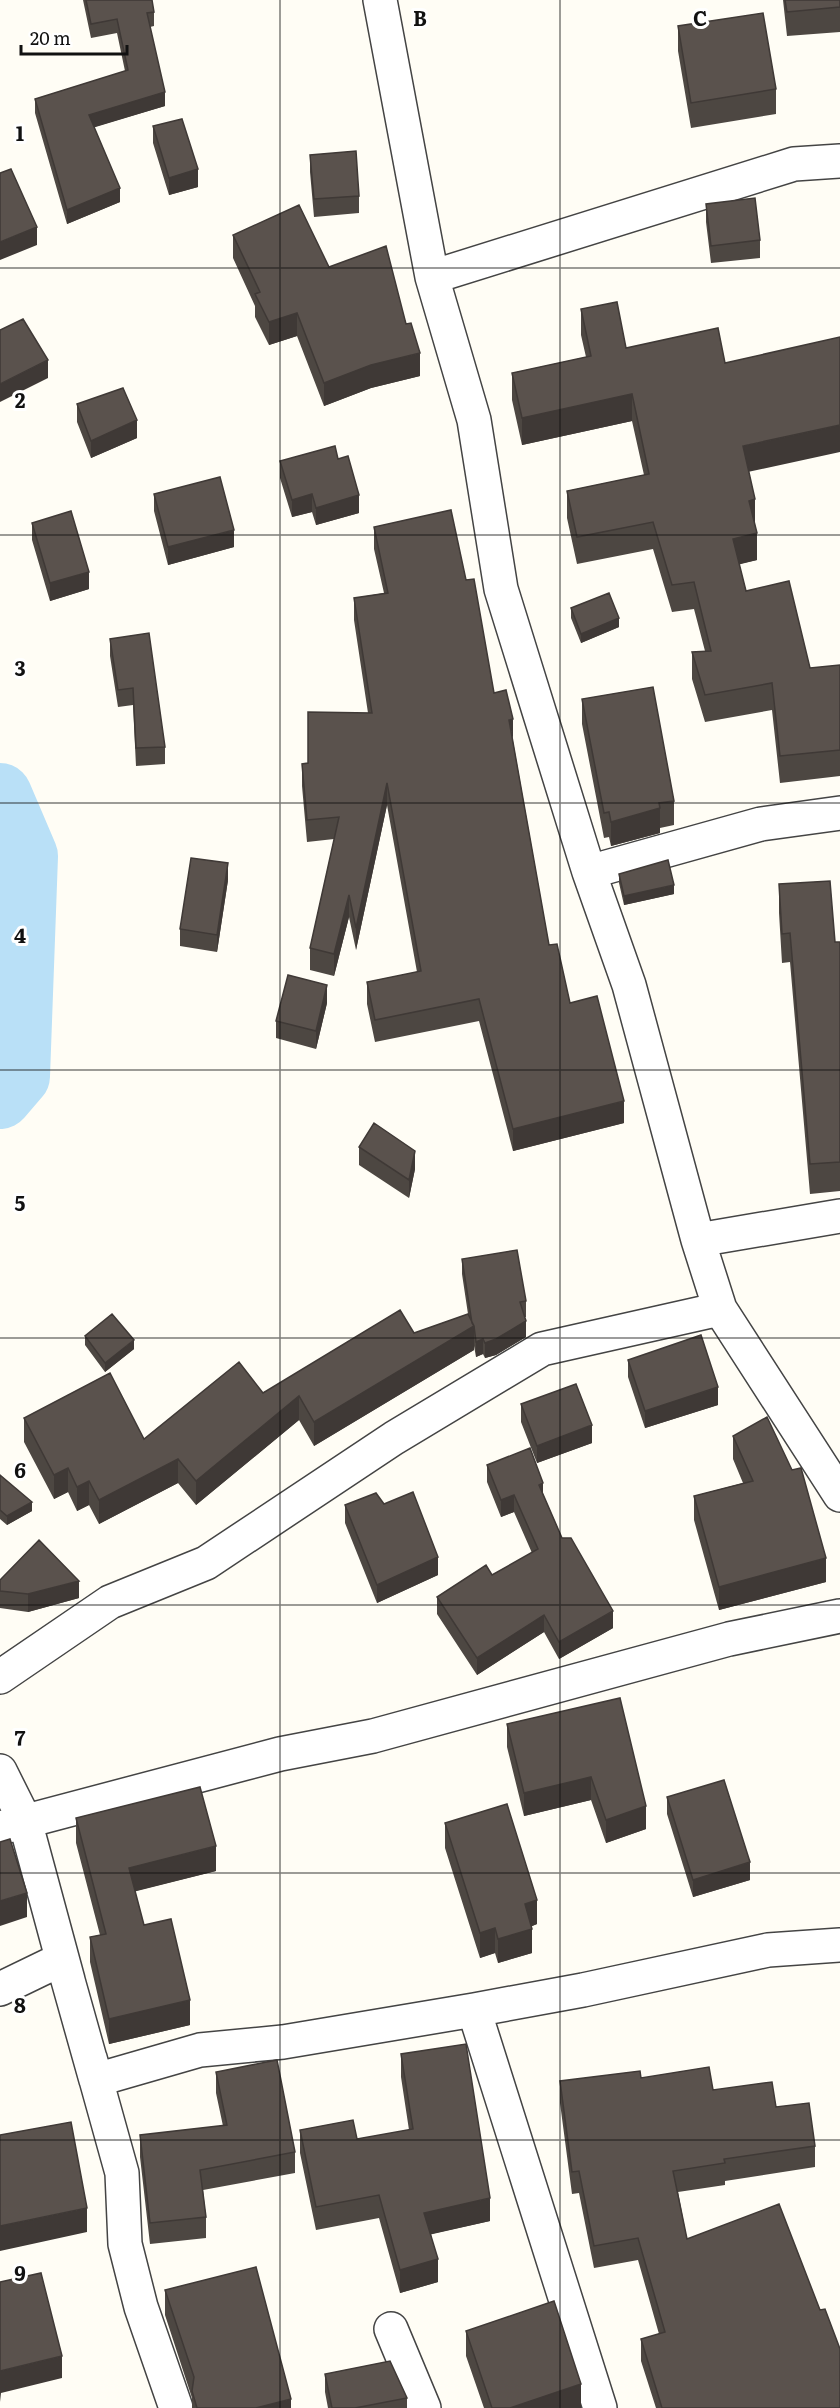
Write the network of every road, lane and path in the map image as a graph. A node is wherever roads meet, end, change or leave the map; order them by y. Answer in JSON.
{"nodes":[{"id":1,"x":380,"y":0,"type":"edge"},
{"id":2,"x":840,"y":161,"type":"edge"},
{"id":3,"x":432,"y":278,"type":"junction"},
{"id":4,"x":840,"y":813,"type":"edge"},
{"id":5,"x":589,"y":872,"type":"junction"},
{"id":6,"x":840,"y":1216,"type":"edge"},
{"id":7,"x":698,"y":1240,"type":"junction"},
{"id":8,"x":720,"y":1309,"type":"junction"},
{"id":9,"x":840,"y":1495,"type":"edge"},
{"id":10,"x":840,"y":1616,"type":"edge"},
{"id":11,"x":0,"y":1677,"type":"edge"},
{"id":12,"x":0,"y":1771,"type":"edge"},
{"id":13,"x":13,"y":1824,"type":"edge"},
{"id":14,"x":840,"y":1946,"type":"edge"},
{"id":15,"x":62,"y":1959,"type":"junction"},
{"id":16,"x":0,"y":1989,"type":"edge"},
{"id":17,"x":474,"y":2010,"type":"junction"},
{"id":18,"x":96,"y":2080,"type":"junction"},
{"id":19,"x":391,"y":2329,"type":"dead end"},
{"id":20,"x":176,"y":2408,"type":"edge"},
{"id":21,"x":424,"y":2408,"type":"edge"},
{"id":22,"x":600,"y":2408,"type":"edge"}],
"edges":[{"from":1,"to":3,"type":"street"},
{"from":2,"to":3,"type":"street"},
{"from":3,"to":5,"type":"street"},
{"from":4,"to":5,"type":"street"},
{"from":5,"to":7,"type":"street"},
{"from":6,"to":7,"type":"street"},
{"from":7,"to":8,"type":"street"},
{"from":8,"to":9,"type":"street"},
{"from":8,"to":11,"type":"street"},
{"from":10,"to":13,"type":"street"},
{"from":12,"to":13,"type":"street"},
{"from":13,"to":15,"type":"street"},
{"from":14,"to":17,"type":"street"},
{"from":15,"to":16,"type":"street"},
{"from":15,"to":18,"type":"street"},
{"from":17,"to":18,"type":"street"},
{"from":17,"to":22,"type":"street"},
{"from":18,"to":20,"type":"street"},
{"from":19,"to":21,"type":"street"}]}
